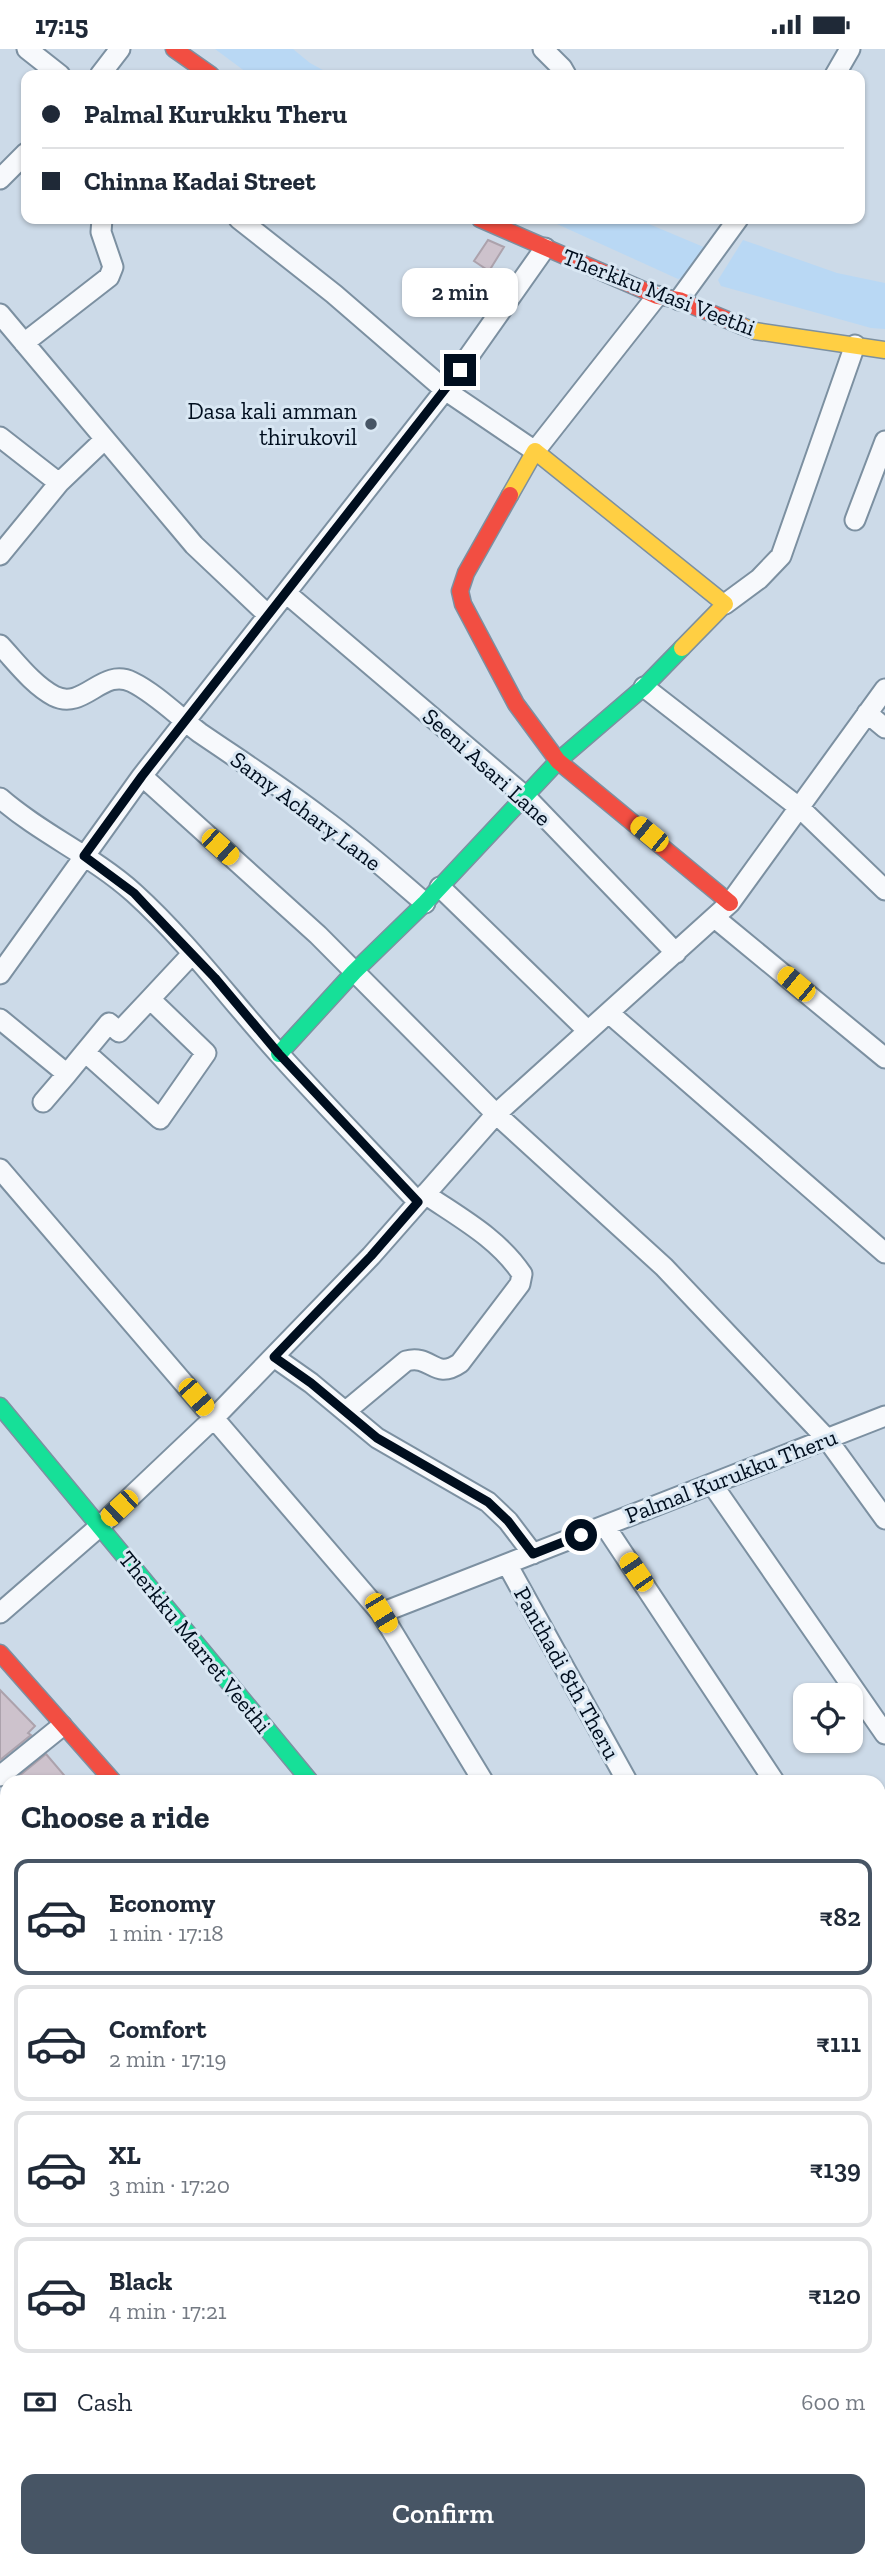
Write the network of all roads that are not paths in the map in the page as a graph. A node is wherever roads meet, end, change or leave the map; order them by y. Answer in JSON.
{"nodes":[{"id":1,"x":27,"y":49,"type":"edge"},
{"id":2,"x":120,"y":49,"type":"edge"},
{"id":3,"x":174,"y":49,"type":"edge"},
{"id":4,"x":543,"y":49,"type":"edge"},
{"id":5,"x":850,"y":49,"type":"edge"},
{"id":6,"x":195,"y":55,"type":"edge"},
{"id":7,"x":54,"y":70,"type":"edge"},
{"id":8,"x":104,"y":70,"type":"edge"},
{"id":9,"x":207,"y":70,"type":"edge"},
{"id":10,"x":563,"y":70,"type":"edge"},
{"id":11,"x":838,"y":70,"type":"edge"},
{"id":12,"x":21,"y":158,"type":"edge"},
{"id":13,"x":0,"y":179,"type":"edge"},
{"id":14,"x":102,"y":224,"type":"edge"},
{"id":15,"x":245,"y":224,"type":"edge"},
{"id":16,"x":509,"y":224,"type":"edge"},
{"id":17,"x":734,"y":224,"type":"edge"},
{"id":18,"x":545,"y":248,"type":"junction"},
{"id":19,"x":657,"y":296,"type":"junction"},
{"id":20,"x":679,"y":300,"type":"junction"},
{"id":21,"x":0,"y":314,"type":"edge"},
{"id":22,"x":24,"y":343,"type":"junction"},
{"id":23,"x":855,"y":345,"type":"junction"},
{"id":24,"x":885,"y":350,"type":"edge"},
{"id":25,"x":445,"y":390,"type":"junction"},
{"id":26,"x":0,"y":437,"type":"edge"},
{"id":27,"x":104,"y":440,"type":"junction"},
{"id":28,"x":885,"y":441,"type":"edge"},
{"id":29,"x":535,"y":451,"type":"junction"},
{"id":30,"x":59,"y":483,"type":"junction"},
{"id":31,"x":855,"y":520,"type":"dead end"},
{"id":32,"x":0,"y":555,"type":"edge"},
{"id":33,"x":286,"y":593,"type":"junction"},
{"id":34,"x":725,"y":604,"type":"junction"},
{"id":35,"x":268,"y":615,"type":"junction"},
{"id":36,"x":0,"y":645,"type":"edge"},
{"id":37,"x":644,"y":687,"type":"junction"},
{"id":38,"x":885,"y":689,"type":"edge"},
{"id":39,"x":867,"y":713,"type":"junction"},
{"id":40,"x":185,"y":722,"type":"junction"},
{"id":41,"x":885,"y":728,"type":"edge"},
{"id":42,"x":558,"y":761,"type":"junction"},
{"id":43,"x":142,"y":776,"type":"junction"},
{"id":44,"x":526,"y":797,"type":"junction"},
{"id":45,"x":0,"y":798,"type":"edge"},
{"id":46,"x":801,"y":809,"type":"junction"},
{"id":47,"x":84,"y":856,"type":"junction"},
{"id":48,"x":440,"y":887,"type":"junction"},
{"id":49,"x":885,"y":890,"type":"edge"},
{"id":50,"x":425,"y":902,"type":"junction"},
{"id":51,"x":730,"y":903,"type":"junction"},
{"id":52,"x":715,"y":918,"type":"junction"},
{"id":53,"x":676,"y":953,"type":"junction"},
{"id":54,"x":192,"y":954,"type":"junction"},
{"id":55,"x":354,"y":972,"type":"junction"},
{"id":56,"x":0,"y":974,"type":"edge"},
{"id":57,"x":150,"y":999,"type":"junction"},
{"id":58,"x":609,"y":1013,"type":"junction"},
{"id":59,"x":0,"y":1019,"type":"edge"},
{"id":60,"x":588,"y":1031,"type":"junction"},
{"id":61,"x":85,"y":1052,"type":"junction"},
{"id":62,"x":279,"y":1054,"type":"junction"},
{"id":63,"x":885,"y":1058,"type":"edge"},
{"id":64,"x":67,"y":1074,"type":"junction"},
{"id":65,"x":43,"y":1102,"type":"dead end"},
{"id":66,"x":496,"y":1114,"type":"junction"},
{"id":67,"x":0,"y":1169,"type":"edge"},
{"id":68,"x":422,"y":1198,"type":"junction"},
{"id":69,"x":885,"y":1253,"type":"edge"},
{"id":70,"x":274,"y":1357,"type":"junction"},
{"id":71,"x":0,"y":1406,"type":"edge"},
{"id":72,"x":346,"y":1411,"type":"junction"},
{"id":73,"x":885,"y":1416,"type":"edge"},
{"id":74,"x":214,"y":1418,"type":"junction"},
{"id":75,"x":827,"y":1439,"type":"junction"},
{"id":76,"x":712,"y":1484,"type":"junction"},
{"id":77,"x":885,"y":1519,"type":"edge"},
{"id":78,"x":100,"y":1526,"type":"junction"},
{"id":79,"x":605,"y":1526,"type":"junction"},
{"id":80,"x":533,"y":1554,"type":"junction"},
{"id":81,"x":507,"y":1564,"type":"junction"},
{"id":82,"x":0,"y":1613,"type":"edge"},
{"id":83,"x":381,"y":1613,"type":"junction"},
{"id":84,"x":0,"y":1653,"type":"edge"},
{"id":85,"x":62,"y":1726,"type":"junction"},
{"id":86,"x":885,"y":1734,"type":"edge"},
{"id":87,"x":1,"y":1775,"type":"edge"},
{"id":88,"x":107,"y":1775,"type":"edge"},
{"id":89,"x":305,"y":1775,"type":"edge"},
{"id":90,"x":479,"y":1775,"type":"edge"},
{"id":91,"x":624,"y":1775,"type":"edge"},
{"id":92,"x":770,"y":1775,"type":"edge"}],
"edges":[{"from":1,"to":7,"type":"street"},
{"from":2,"to":8,"type":"street"},
{"from":3,"to":6,"type":"street"},
{"from":4,"to":10,"type":"street"},
{"from":5,"to":11,"type":"street"},
{"from":6,"to":9,"type":"street"},
{"from":12,"to":13,"type":"street"},
{"from":14,"to":22,"type":"street"},
{"from":15,"to":25,"type":"street"},
{"from":16,"to":18,"type":"street","name":"Therkku Masi Veethi"},
{"from":17,"to":20,"type":"street"},
{"from":18,"to":19,"type":"street","name":"Therkku Masi Veethi"},
{"from":18,"to":25,"type":"street"},
{"from":19,"to":20,"type":"street","name":"Therkku Masi Veethi"},
{"from":19,"to":29,"type":"street"},
{"from":20,"to":23,"type":"street","name":"Therkku Masi Veethi"},
{"from":21,"to":22,"type":"street"},
{"from":22,"to":27,"type":"street"},
{"from":23,"to":24,"type":"street","name":"Therkku Masi Veethi"},
{"from":23,"to":34,"type":"street"},
{"from":25,"to":29,"type":"street"},
{"from":25,"to":33,"type":"street"},
{"from":26,"to":30,"type":"street"},
{"from":27,"to":30,"type":"street"},
{"from":27,"to":35,"type":"street"},
{"from":28,"to":31,"type":"street"},
{"from":29,"to":34,"type":"street"},
{"from":29,"to":42,"type":"street"},
{"from":30,"to":32,"type":"street"},
{"from":33,"to":35,"type":"street"},
{"from":33,"to":44,"type":"street","name":"Seeni Asari Lane"},
{"from":34,"to":37,"type":"street"},
{"from":35,"to":40,"type":"street"},
{"from":36,"to":40,"type":"street","name":"Samy Achary Lane"},
{"from":37,"to":42,"type":"street"},
{"from":37,"to":46,"type":"street"},
{"from":38,"to":39,"type":"street"},
{"from":39,"to":41,"type":"street"},
{"from":39,"to":46,"type":"street"},
{"from":40,"to":43,"type":"street"},
{"from":40,"to":50,"type":"street","name":"Samy Achary Lane"},
{"from":42,"to":44,"type":"street"},
{"from":42,"to":51,"type":"street"},
{"from":43,"to":47,"type":"street"},
{"from":43,"to":55,"type":"street"},
{"from":44,"to":48,"type":"street"},
{"from":44,"to":53,"type":"street","name":"Seeni Asari Lane"},
{"from":45,"to":47,"type":"street"},
{"from":46,"to":49,"type":"street"},
{"from":46,"to":51,"type":"street"},
{"from":47,"to":54,"type":"street"},
{"from":47,"to":56,"type":"street"},
{"from":48,"to":50,"type":"street"},
{"from":48,"to":60,"type":"street"},
{"from":50,"to":55,"type":"street"},
{"from":51,"to":52,"type":"street"},
{"from":52,"to":53,"type":"street"},
{"from":52,"to":63,"type":"street"},
{"from":53,"to":58,"type":"street"},
{"from":54,"to":57,"type":"street"},
{"from":54,"to":62,"type":"street"},
{"from":55,"to":62,"type":"street"},
{"from":55,"to":66,"type":"street"},
{"from":57,"to":61,"type":"street"},
{"from":57,"to":61,"type":"street"},
{"from":58,"to":60,"type":"street"},
{"from":58,"to":69,"type":"street"},
{"from":59,"to":64,"type":"street"},
{"from":60,"to":66,"type":"street"},
{"from":61,"to":64,"type":"street"},
{"from":62,"to":68,"type":"street"},
{"from":64,"to":65,"type":"street"},
{"from":66,"to":68,"type":"street"},
{"from":66,"to":75,"type":"street"},
{"from":67,"to":74,"type":"street"},
{"from":68,"to":70,"type":"street"},
{"from":68,"to":72,"type":"street"},
{"from":70,"to":72,"type":"street"},
{"from":70,"to":74,"type":"street"},
{"from":71,"to":78,"type":"street","name":"Therkku Marret Veethi"},
{"from":72,"to":80,"type":"street"},
{"from":73,"to":75,"type":"street","name":"Palmal Kurukku Theru"},
{"from":74,"to":78,"type":"street"},
{"from":74,"to":83,"type":"street"},
{"from":75,"to":76,"type":"street","name":"Palmal Kurukku Theru"},
{"from":75,"to":77,"type":"street"},
{"from":76,"to":79,"type":"street","name":"Palmal Kurukku Theru"},
{"from":76,"to":86,"type":"street"},
{"from":78,"to":82,"type":"street"},
{"from":78,"to":89,"type":"street","name":"Therkku Marret Veethi"},
{"from":79,"to":80,"type":"street","name":"Palmal Kurukku Theru"},
{"from":79,"to":92,"type":"street"},
{"from":80,"to":81,"type":"street","name":"Palmal Kurukku Theru"},
{"from":81,"to":83,"type":"street","name":"Palmal Kurukku Theru"},
{"from":81,"to":91,"type":"street","name":"Panthadi 8th Theru"},
{"from":83,"to":90,"type":"street"},
{"from":84,"to":85,"type":"street"},
{"from":85,"to":87,"type":"street"},
{"from":85,"to":88,"type":"street"}]}
